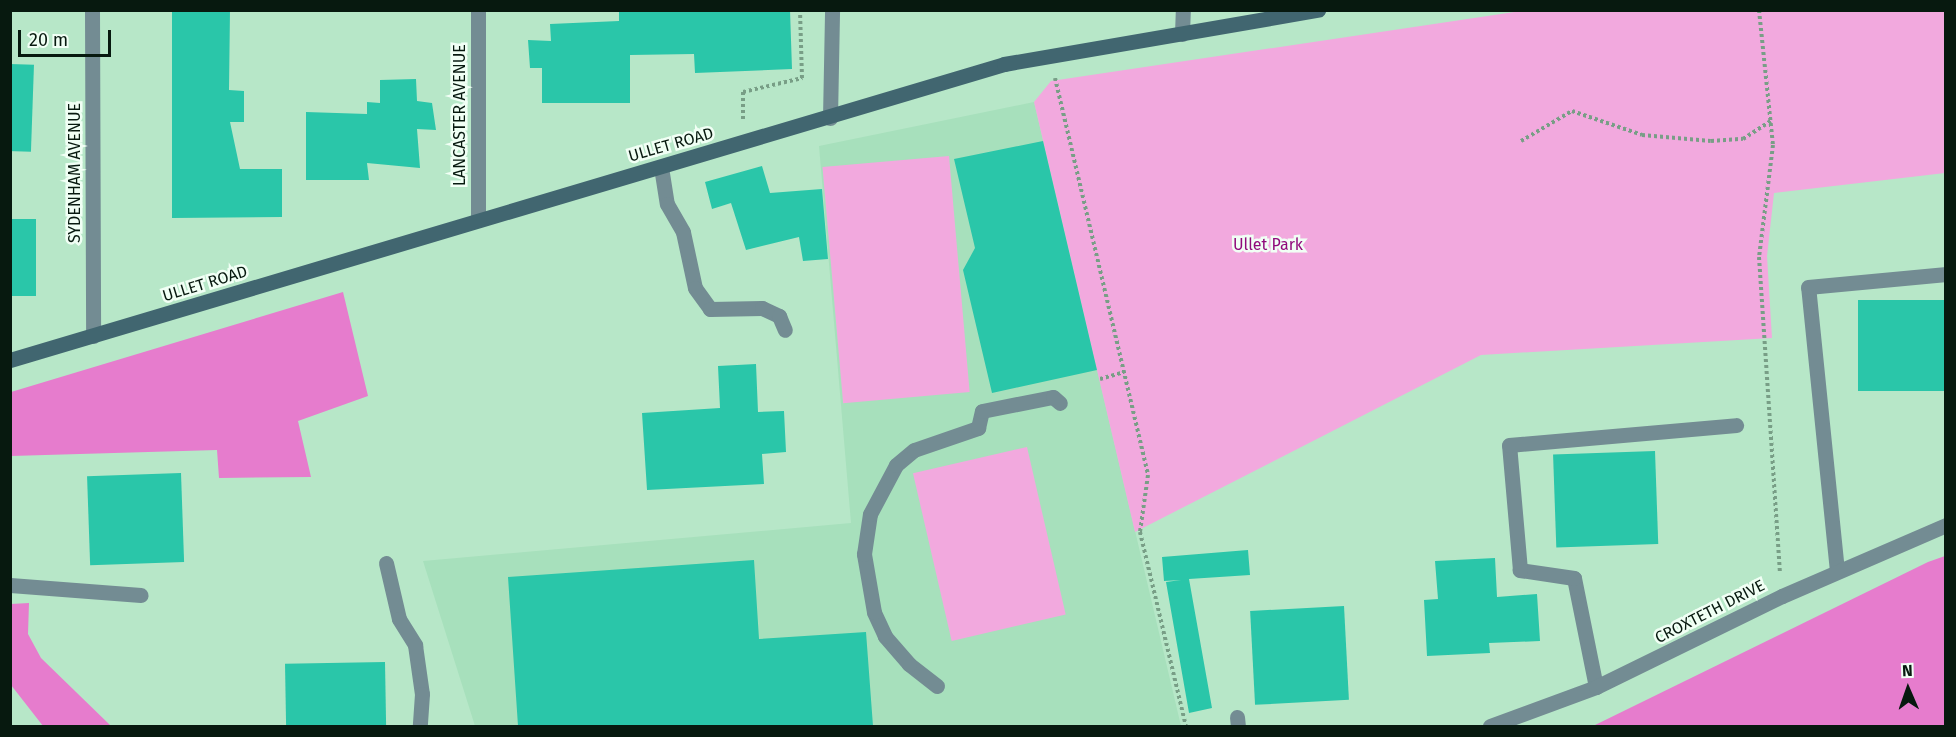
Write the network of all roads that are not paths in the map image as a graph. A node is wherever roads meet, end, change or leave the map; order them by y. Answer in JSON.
{"nodes":[{"id":1,"x":92,"y":10,"type":"edge"},
{"id":2,"x":478,"y":10,"type":"edge"},
{"id":3,"x":832,"y":10,"type":"edge"},
{"id":4,"x":1183,"y":10,"type":"edge"},
{"id":5,"x":1318,"y":10,"type":"edge"},
{"id":6,"x":1182,"y":34,"type":"junction"},
{"id":7,"x":830,"y":118,"type":"junction"},
{"id":8,"x":661,"y":167,"type":"junction"},
{"id":9,"x":478,"y":220,"type":"junction"},
{"id":10,"x":1946,"y":274,"type":"edge"},
{"id":11,"x":785,"y":330,"type":"dead end"},
{"id":12,"x":93,"y":336,"type":"junction"},
{"id":13,"x":42,"y":352,"type":"junction"},
{"id":14,"x":10,"y":360,"type":"edge"},
{"id":15,"x":10,"y":366,"type":"edge"},
{"id":16,"x":1060,"y":403,"type":"dead end"},
{"id":17,"x":1736,"y":425,"type":"dead end"},
{"id":18,"x":1946,"y":525,"type":"edge"},
{"id":19,"x":386,"y":563,"type":"dead end"},
{"id":20,"x":1837,"y":571,"type":"junction"},
{"id":21,"x":10,"y":585,"type":"edge"},
{"id":22,"x":141,"y":595,"type":"dead end"},
{"id":23,"x":937,"y":686,"type":"dead end"},
{"id":24,"x":1596,"y":687,"type":"junction"},
{"id":25,"x":420,"y":726,"type":"edge"},
{"id":26,"x":1490,"y":726,"type":"edge"}],
"edges":[{"from":1,"to":12,"type":"street","name":"SYDENHAM AVENUE"},
{"from":2,"to":9,"type":"street","name":"LANCASTER AVENUE"},
{"from":3,"to":7,"type":"street"},
{"from":4,"to":6,"type":"street"},
{"from":5,"to":6,"type":"main road","name":"ULLET ROAD"},
{"from":6,"to":7,"type":"main road","name":"ULLET ROAD"},
{"from":7,"to":8,"type":"main road","name":"ULLET ROAD"},
{"from":8,"to":9,"type":"main road","name":"ULLET ROAD"},
{"from":8,"to":11,"type":"street"},
{"from":9,"to":12,"type":"main road","name":"ULLET ROAD"},
{"from":10,"to":20,"type":"street"},
{"from":12,"to":13,"type":"main road","name":"ULLET ROAD"},
{"from":13,"to":14,"type":"main road","name":"ULLET ROAD"},
{"from":13,"to":15,"type":"main road","name":"ULLET ROAD"},
{"from":16,"to":23,"type":"street"},
{"from":17,"to":24,"type":"street"},
{"from":18,"to":20,"type":"street","name":"CROXTETH DRIVE"},
{"from":19,"to":25,"type":"street"},
{"from":20,"to":24,"type":"street","name":"CROXTETH DRIVE"},
{"from":21,"to":22,"type":"street"},
{"from":24,"to":26,"type":"street","name":"CROXTETH DRIVE"}]}
